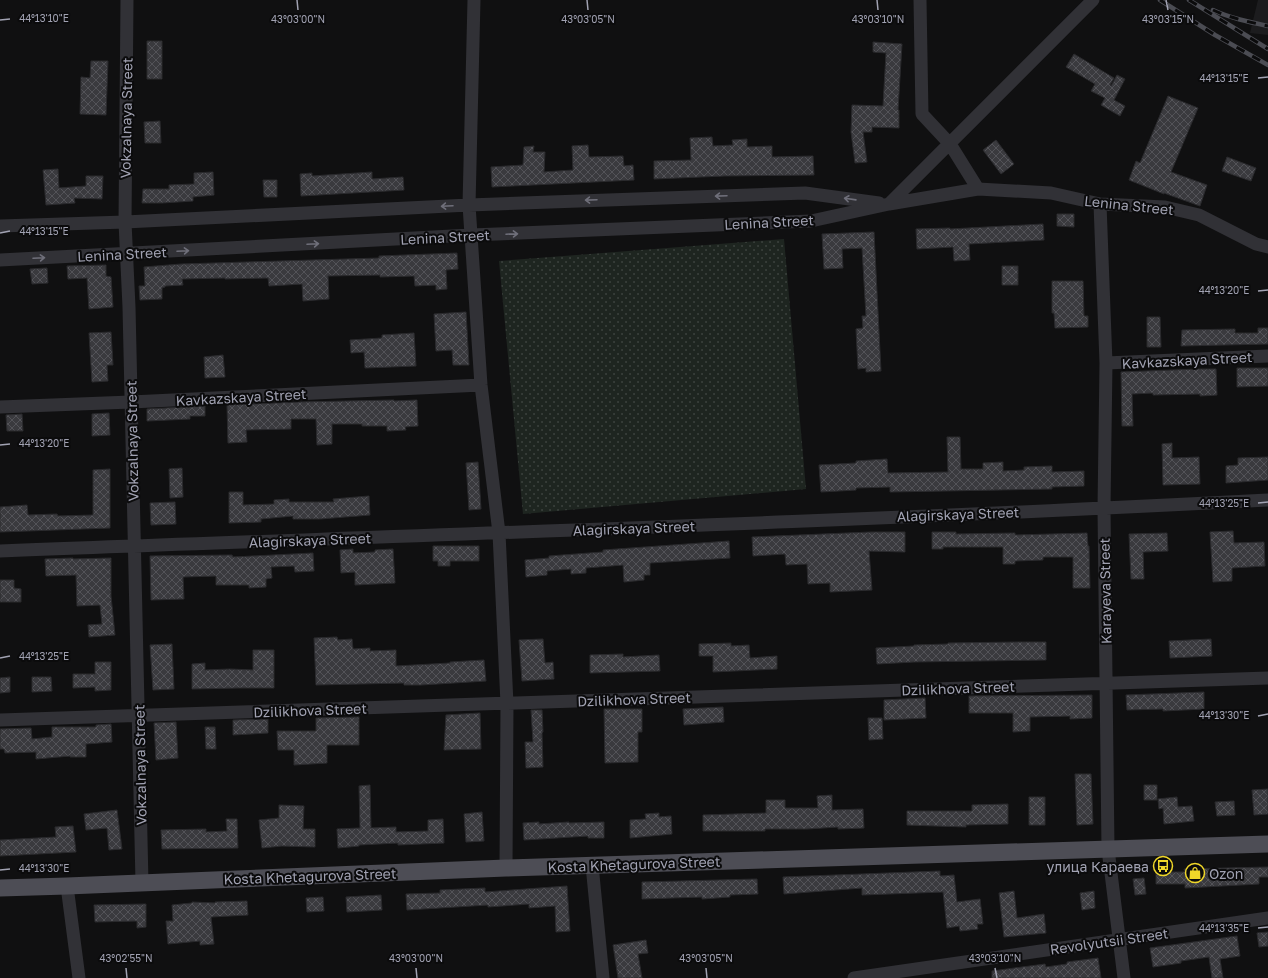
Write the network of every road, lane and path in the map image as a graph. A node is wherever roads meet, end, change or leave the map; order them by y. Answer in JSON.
{"nodes":[{"id":1,"x":127,"y":0,"type":"edge"},
{"id":2,"x":474,"y":0,"type":"edge"},
{"id":3,"x":920,"y":0,"type":"edge"},
{"id":4,"x":1093,"y":0,"type":"edge"},
{"id":5,"x":950,"y":144,"type":"junction"},
{"id":6,"x":978,"y":189,"type":"junction"},
{"id":7,"x":889,"y":204,"type":"junction"},
{"id":8,"x":1100,"y":204,"type":"junction"},
{"id":9,"x":469,"y":205,"type":"junction"},
{"id":10,"x":125,"y":222,"type":"junction"},
{"id":11,"x":0,"y":226,"type":"edge"},
{"id":12,"x":471,"y":235,"type":"junction"},
{"id":13,"x":1268,"y":247,"type":"edge"},
{"id":14,"x":126,"y":254,"type":"junction"},
{"id":15,"x":0,"y":260,"type":"edge"},
{"id":16,"x":1268,"y":356,"type":"edge"},
{"id":17,"x":1106,"y":363,"type":"junction"},
{"id":18,"x":481,"y":385,"type":"junction"},
{"id":19,"x":131,"y":402,"type":"junction"},
{"id":20,"x":0,"y":407,"type":"edge"},
{"id":21,"x":1268,"y":500,"type":"edge"},
{"id":22,"x":1104,"y":508,"type":"junction"},
{"id":23,"x":499,"y":533,"type":"junction"},
{"id":24,"x":135,"y":546,"type":"junction"},
{"id":25,"x":0,"y":552,"type":"edge"},
{"id":26,"x":1268,"y":678,"type":"edge"},
{"id":27,"x":1106,"y":683,"type":"junction"},
{"id":28,"x":507,"y":704,"type":"junction"},
{"id":29,"x":138,"y":716,"type":"junction"},
{"id":30,"x":0,"y":720,"type":"edge"},
{"id":31,"x":1268,"y":844,"type":"edge"},
{"id":32,"x":1108,"y":849,"type":"junction"},
{"id":33,"x":592,"y":865,"type":"junction"},
{"id":34,"x":506,"y":868,"type":"junction"},
{"id":35,"x":142,"y":883,"type":"junction"},
{"id":36,"x":68,"y":886,"type":"junction"},
{"id":37,"x":0,"y":888,"type":"edge"},
{"id":38,"x":1268,"y":918,"type":"edge"},
{"id":39,"x":1119,"y":940,"type":"junction"},
{"id":40,"x":79,"y":978,"type":"edge"},
{"id":41,"x":603,"y":978,"type":"edge"},
{"id":42,"x":854,"y":978,"type":"edge"},
{"id":43,"x":1124,"y":978,"type":"edge"}],
"edges":[{"from":1,"to":10,"type":"street","name":"Vokzalnaya Street"},
{"from":2,"to":9,"type":"street"},
{"from":3,"to":5,"type":"street"},
{"from":4,"to":5,"type":"street"},
{"from":5,"to":6,"type":"street"},
{"from":5,"to":7,"type":"street"},
{"from":6,"to":7,"type":"street","name":"Lenina Street"},
{"from":6,"to":8,"type":"street","name":"Lenina Street"},
{"from":7,"to":9,"type":"street","name":"Lenina Street","one_way":true},
{"from":12,"to":7,"type":"street","name":"Lenina Street","one_way":true},
{"from":8,"to":13,"type":"street","name":"Lenina Street"},
{"from":8,"to":17,"type":"street","name":"Karayeva Street"},
{"from":9,"to":10,"type":"street","name":"Lenina Street","one_way":true},
{"from":9,"to":12,"type":"street"},
{"from":10,"to":11,"type":"street","name":"Lenina Street"},
{"from":10,"to":14,"type":"street","name":"Vokzalnaya Street"},
{"from":14,"to":12,"type":"street","name":"Lenina Street","one_way":true},
{"from":12,"to":18,"type":"street"},
{"from":15,"to":14,"type":"street","name":"Lenina Street","one_way":true},
{"from":14,"to":19,"type":"street","name":"Vokzalnaya Street"},
{"from":16,"to":17,"type":"street","name":"Kavkazskaya Street"},
{"from":17,"to":22,"type":"street","name":"Karayeva Street"},
{"from":18,"to":19,"type":"street","name":"Kavkazskaya Street"},
{"from":18,"to":23,"type":"street"},
{"from":19,"to":20,"type":"street","name":"Kavkazskaya Street"},
{"from":19,"to":24,"type":"street","name":"Vokzalnaya Street"},
{"from":21,"to":22,"type":"street","name":"Alagirskaya Street"},
{"from":22,"to":23,"type":"street","name":"Alagirskaya Street"},
{"from":22,"to":27,"type":"street","name":"Karayeva Street"},
{"from":23,"to":24,"type":"street","name":"Alagirskaya Street"},
{"from":23,"to":28,"type":"street"},
{"from":24,"to":25,"type":"street","name":"Alagirskaya Street"},
{"from":24,"to":29,"type":"street","name":"Vokzalnaya Street"},
{"from":26,"to":27,"type":"street","name":"Dzilikhova Street"},
{"from":27,"to":28,"type":"street","name":"Dzilikhova Street"},
{"from":27,"to":32,"type":"street","name":"Karayeva Street"},
{"from":28,"to":29,"type":"street","name":"Dzilikhova Street"},
{"from":28,"to":34,"type":"street"},
{"from":29,"to":30,"type":"street","name":"Dzilikhova Street"},
{"from":29,"to":35,"type":"street","name":"Vokzalnaya Street"},
{"from":31,"to":32,"type":"main road","name":"Kosta Khetagurova Street"},
{"from":32,"to":33,"type":"main road","name":"Kosta Khetagurova Street"},
{"from":32,"to":39,"type":"street","name":"Karayeva Street"},
{"from":33,"to":34,"type":"main road","name":"Kosta Khetagurova Street"},
{"from":33,"to":41,"type":"street"},
{"from":34,"to":35,"type":"main road","name":"Kosta Khetagurova Street"},
{"from":35,"to":36,"type":"main road","name":"Kosta Khetagurova Street"},
{"from":36,"to":37,"type":"main road","name":"Kosta Khetagurova Street"},
{"from":36,"to":40,"type":"street"},
{"from":38,"to":39,"type":"street","name":"Revolyutsii Street"},
{"from":39,"to":42,"type":"street","name":"Revolyutsii Street"},
{"from":39,"to":43,"type":"street","name":"Karayeva Street"}]}
